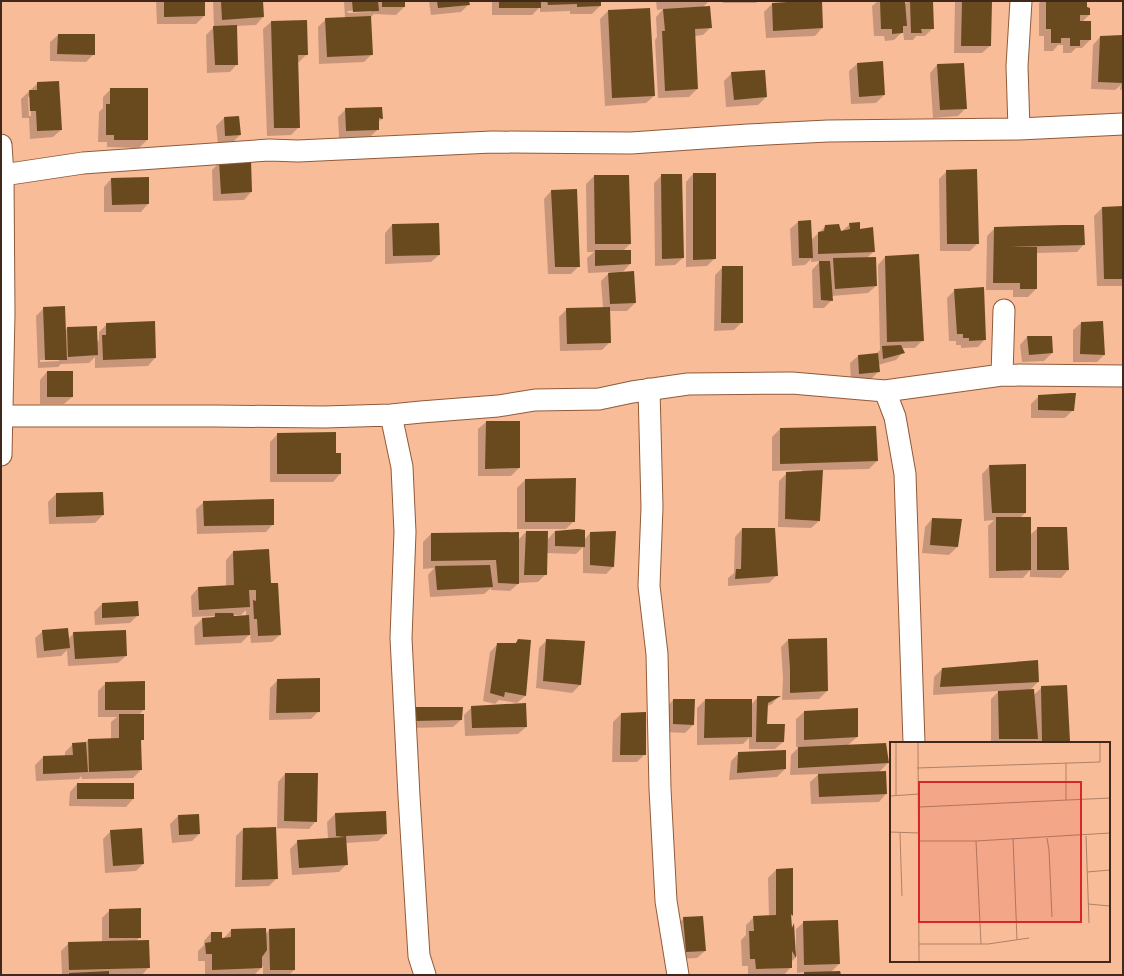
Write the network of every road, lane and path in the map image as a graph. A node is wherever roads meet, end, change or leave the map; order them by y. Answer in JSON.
{"nodes":[{"id":1,"x":1021,"y":1,"type":"edge"},
{"id":2,"x":1123,"y":124,"type":"edge"},
{"id":3,"x":1019,"y":129,"type":"junction"},
{"id":4,"x":1,"y":145,"type":"edge"},
{"id":5,"x":3,"y":175,"type":"junction"},
{"id":6,"x":1004,"y":310,"type":"dead end"},
{"id":7,"x":2,"y":360,"type":"edge"},
{"id":8,"x":1002,"y":375,"type":"junction"},
{"id":9,"x":1123,"y":376,"type":"edge"},
{"id":10,"x":649,"y":389,"type":"junction"},
{"id":11,"x":885,"y":391,"type":"junction"},
{"id":12,"x":391,"y":415,"type":"junction"},
{"id":13,"x":1,"y":416,"type":"edge"},
{"id":14,"x":1,"y":455,"type":"edge"},
{"id":15,"x":914,"y":742,"type":"edge"},
{"id":16,"x":425,"y":975,"type":"edge"},
{"id":17,"x":678,"y":975,"type":"edge"}],
"edges":[{"from":1,"to":3,"type":"street"},
{"from":2,"to":3,"type":"street"},
{"from":3,"to":5,"type":"street"},
{"from":4,"to":5,"type":"street"},
{"from":5,"to":7,"type":"street"},
{"from":6,"to":8,"type":"street"},
{"from":7,"to":13,"type":"street"},
{"from":8,"to":9,"type":"street"},
{"from":8,"to":11,"type":"street"},
{"from":10,"to":11,"type":"street"},
{"from":10,"to":12,"type":"street"},
{"from":10,"to":17,"type":"street"},
{"from":11,"to":15,"type":"street"},
{"from":12,"to":13,"type":"street"},
{"from":12,"to":16,"type":"street"},
{"from":13,"to":14,"type":"street"}]}
